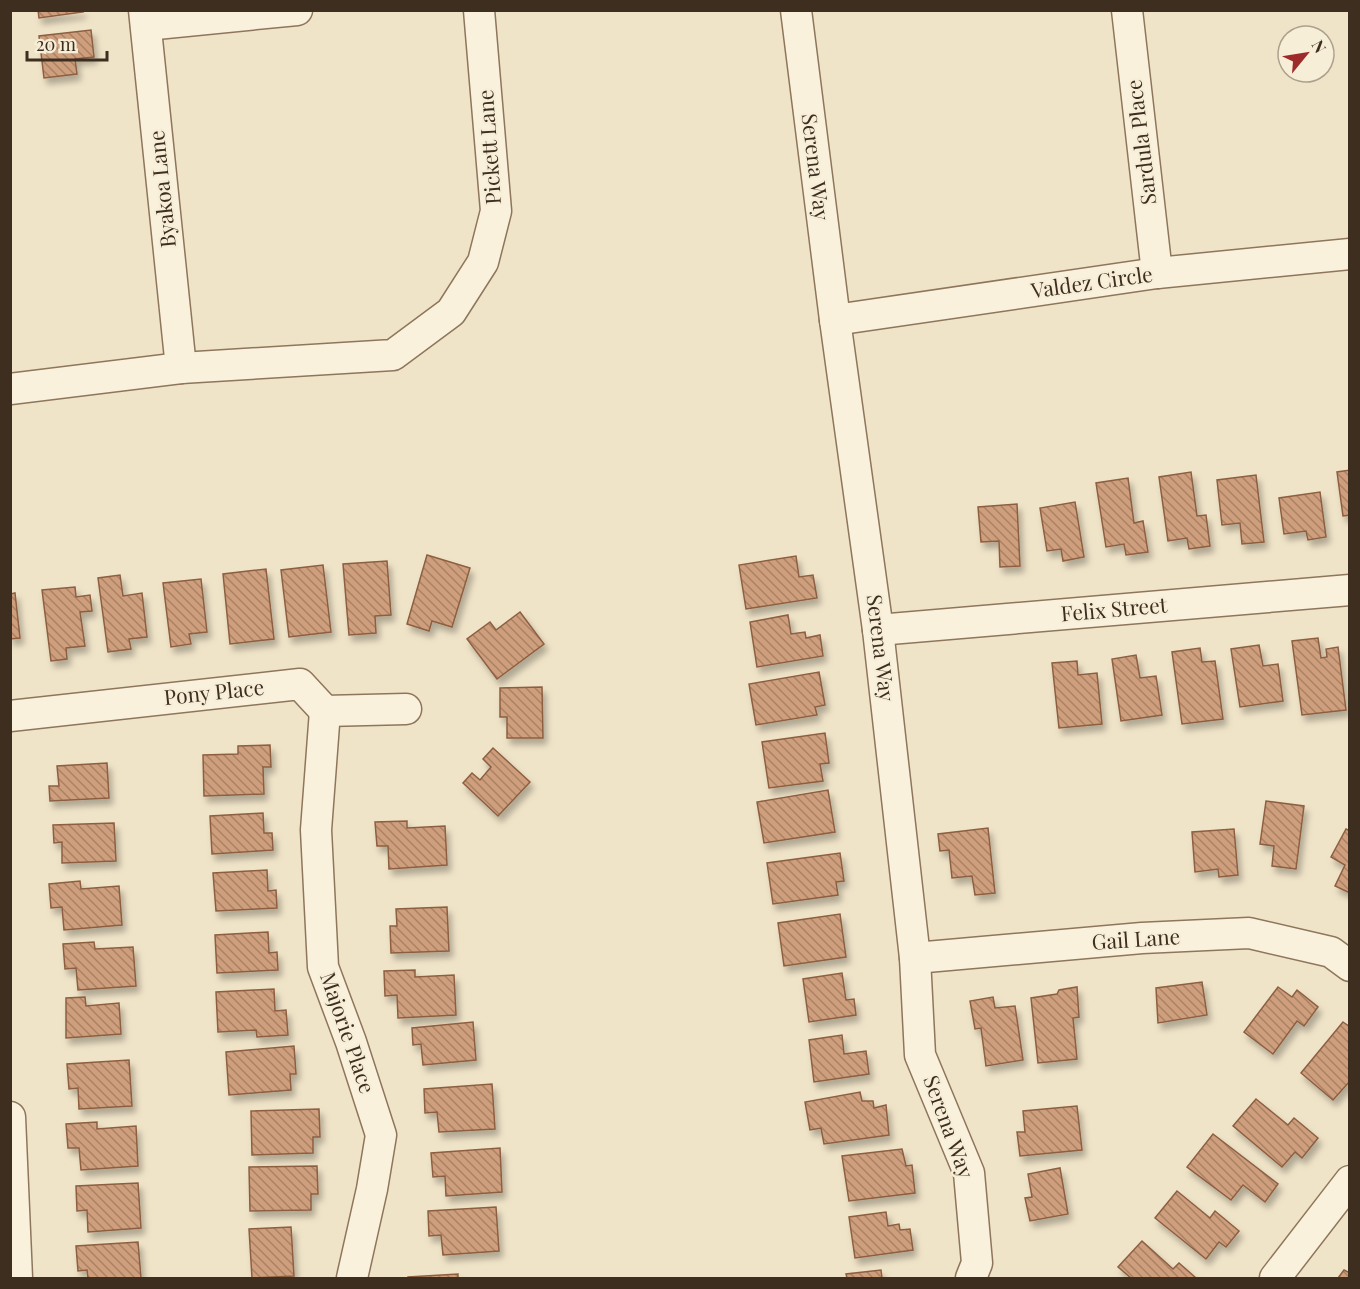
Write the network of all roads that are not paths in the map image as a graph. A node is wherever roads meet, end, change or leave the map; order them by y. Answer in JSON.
{"nodes":[{"id":1,"x":297,"y":10,"type":"edge"},
{"id":2,"x":479,"y":10,"type":"edge"},
{"id":3,"x":796,"y":10,"type":"edge"},
{"id":4,"x":1126,"y":10,"type":"edge"},
{"id":5,"x":145,"y":18,"type":"edge"},
{"id":6,"x":1350,"y":254,"type":"edge"},
{"id":7,"x":1157,"y":273,"type":"junction"},
{"id":8,"x":835,"y":320,"type":"junction"},
{"id":9,"x":181,"y":368,"type":"junction"},
{"id":10,"x":10,"y":389,"type":"edge"},
{"id":11,"x":1350,"y":590,"type":"edge"},
{"id":12,"x":878,"y":630,"type":"junction"},
{"id":13,"x":406,"y":709,"type":"dead end"},
{"id":14,"x":325,"y":711,"type":"junction"},
{"id":15,"x":10,"y":716,"type":"edge"},
{"id":16,"x":915,"y":958,"type":"junction"},
{"id":17,"x":1350,"y":966,"type":"edge"},
{"id":18,"x":10,"y":1117,"type":"edge"},
{"id":19,"x":1350,"y":1181,"type":"edge"},
{"id":20,"x":12,"y":1200,"type":"edge"},
{"id":21,"x":16,"y":1278,"type":"edge"},
{"id":22,"x":352,"y":1278,"type":"edge"},
{"id":23,"x":971,"y":1278,"type":"edge"},
{"id":24,"x":1275,"y":1278,"type":"edge"}],
"edges":[{"from":1,"to":5,"type":"street"},
{"from":2,"to":9,"type":"street","name":"Pickett Lane"},
{"from":3,"to":8,"type":"street","name":"Serena Way"},
{"from":4,"to":7,"type":"street","name":"Sardula Place"},
{"from":5,"to":9,"type":"street","name":"Byakoa Lane"},
{"from":6,"to":7,"type":"street","name":"Valdez Circle"},
{"from":7,"to":8,"type":"street","name":"Valdez Circle"},
{"from":8,"to":12,"type":"street","name":"Serena Way"},
{"from":9,"to":10,"type":"street","name":"Pickett Lane"},
{"from":11,"to":12,"type":"street","name":"Felix Street"},
{"from":12,"to":16,"type":"street","name":"Serena Way"},
{"from":13,"to":14,"type":"street"},
{"from":14,"to":15,"type":"street","name":"Pony Place"},
{"from":14,"to":22,"type":"street","name":"Majorie Place"},
{"from":16,"to":17,"type":"street","name":"Gail Lane"},
{"from":16,"to":23,"type":"street","name":"Serena Way"},
{"from":18,"to":20,"type":"street"},
{"from":19,"to":24,"type":"street"},
{"from":20,"to":21,"type":"street"}]}
